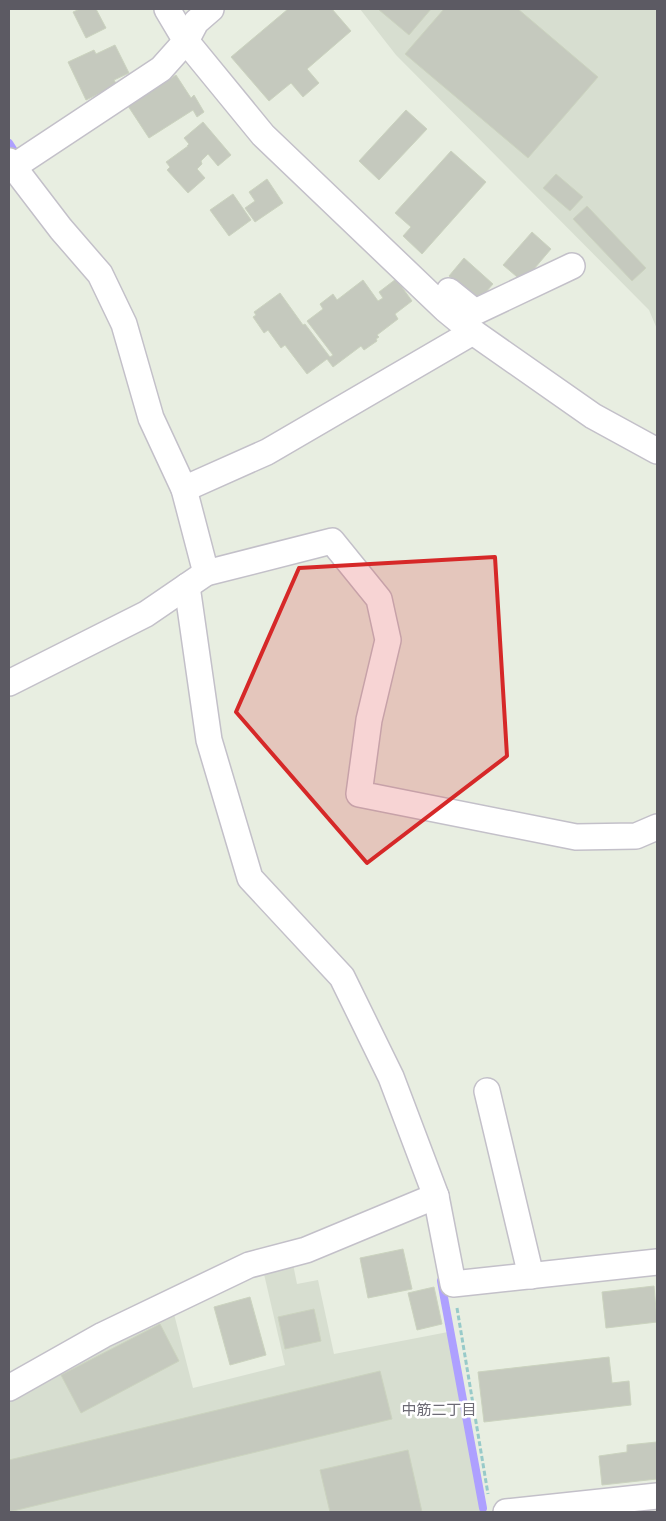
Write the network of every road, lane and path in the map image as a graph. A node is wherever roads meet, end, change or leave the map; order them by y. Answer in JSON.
{"nodes":[{"id":1,"x":167,"y":9,"type":"edge"},
{"id":2,"x":211,"y":9,"type":"edge"},
{"id":3,"x":186,"y":41,"type":"junction"},
{"id":4,"x":11,"y":164,"type":"edge"},
{"id":5,"x":572,"y":266,"type":"dead end"},
{"id":6,"x":430,"y":295,"type":"junction"},
{"id":7,"x":473,"y":332,"type":"junction"},
{"id":8,"x":657,"y":451,"type":"edge"},
{"id":9,"x":184,"y":489,"type":"junction"},
{"id":10,"x":197,"y":579,"type":"junction"},
{"id":11,"x":9,"y":683,"type":"edge"},
{"id":12,"x":657,"y":827,"type":"edge"},
{"id":13,"x":487,"y":1091,"type":"dead end"},
{"id":14,"x":436,"y":1196,"type":"junction"},
{"id":15,"x":657,"y":1262,"type":"edge"},
{"id":16,"x":531,"y":1276,"type":"junction"},
{"id":17,"x":453,"y":1284,"type":"junction"},
{"id":18,"x":9,"y":1388,"type":"edge"},
{"id":19,"x":657,"y":1496,"type":"edge"},
{"id":20,"x":498,"y":1508,"type":"edge"}],
"edges":[{"from":1,"to":3,"type":"street"},
{"from":2,"to":3,"type":"street"},
{"from":3,"to":4,"type":"street"},
{"from":3,"to":6,"type":"street"},
{"from":4,"to":9,"type":"street"},
{"from":5,"to":6,"type":"street"},
{"from":6,"to":7,"type":"street"},
{"from":7,"to":8,"type":"street"},
{"from":7,"to":9,"type":"street"},
{"from":9,"to":10,"type":"street"},
{"from":10,"to":11,"type":"street"},
{"from":10,"to":12,"type":"street"},
{"from":10,"to":14,"type":"street"},
{"from":13,"to":16,"type":"street"},
{"from":14,"to":17,"type":"street"},
{"from":14,"to":18,"type":"street"},
{"from":15,"to":16,"type":"street"},
{"from":16,"to":17,"type":"street"},
{"from":17,"to":20,"type":"path"},
{"from":19,"to":20,"type":"street"}]}
